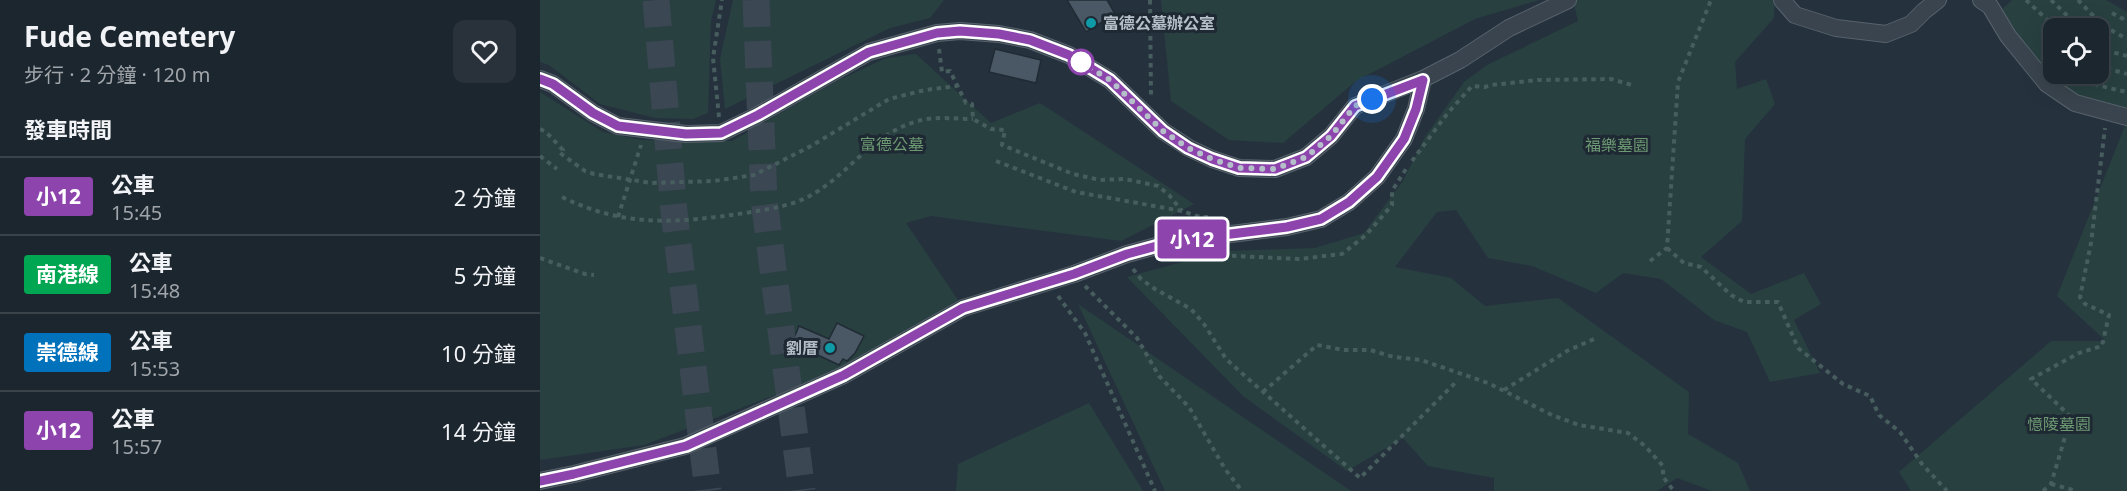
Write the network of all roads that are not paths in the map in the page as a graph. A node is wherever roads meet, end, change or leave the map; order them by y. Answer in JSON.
{"nodes":[{"id":1,"x":1568,"y":0,"type":"edge"},
{"id":2,"x":1782,"y":0,"type":"edge"},
{"id":3,"x":1938,"y":0,"type":"edge"},
{"id":4,"x":1982,"y":0,"type":"edge"},
{"id":5,"x":540,"y":79,"type":"edge"},
{"id":6,"x":1423,"y":80,"type":"junction"},
{"id":7,"x":2127,"y":117,"type":"edge"},
{"id":8,"x":540,"y":481,"type":"edge"}],
"edges":[{"from":1,"to":6,"type":"street"},
{"from":2,"to":3,"type":"street"},
{"from":4,"to":7,"type":"street"},
{"from":5,"to":6,"type":"street"},
{"from":6,"to":8,"type":"street"}]}
